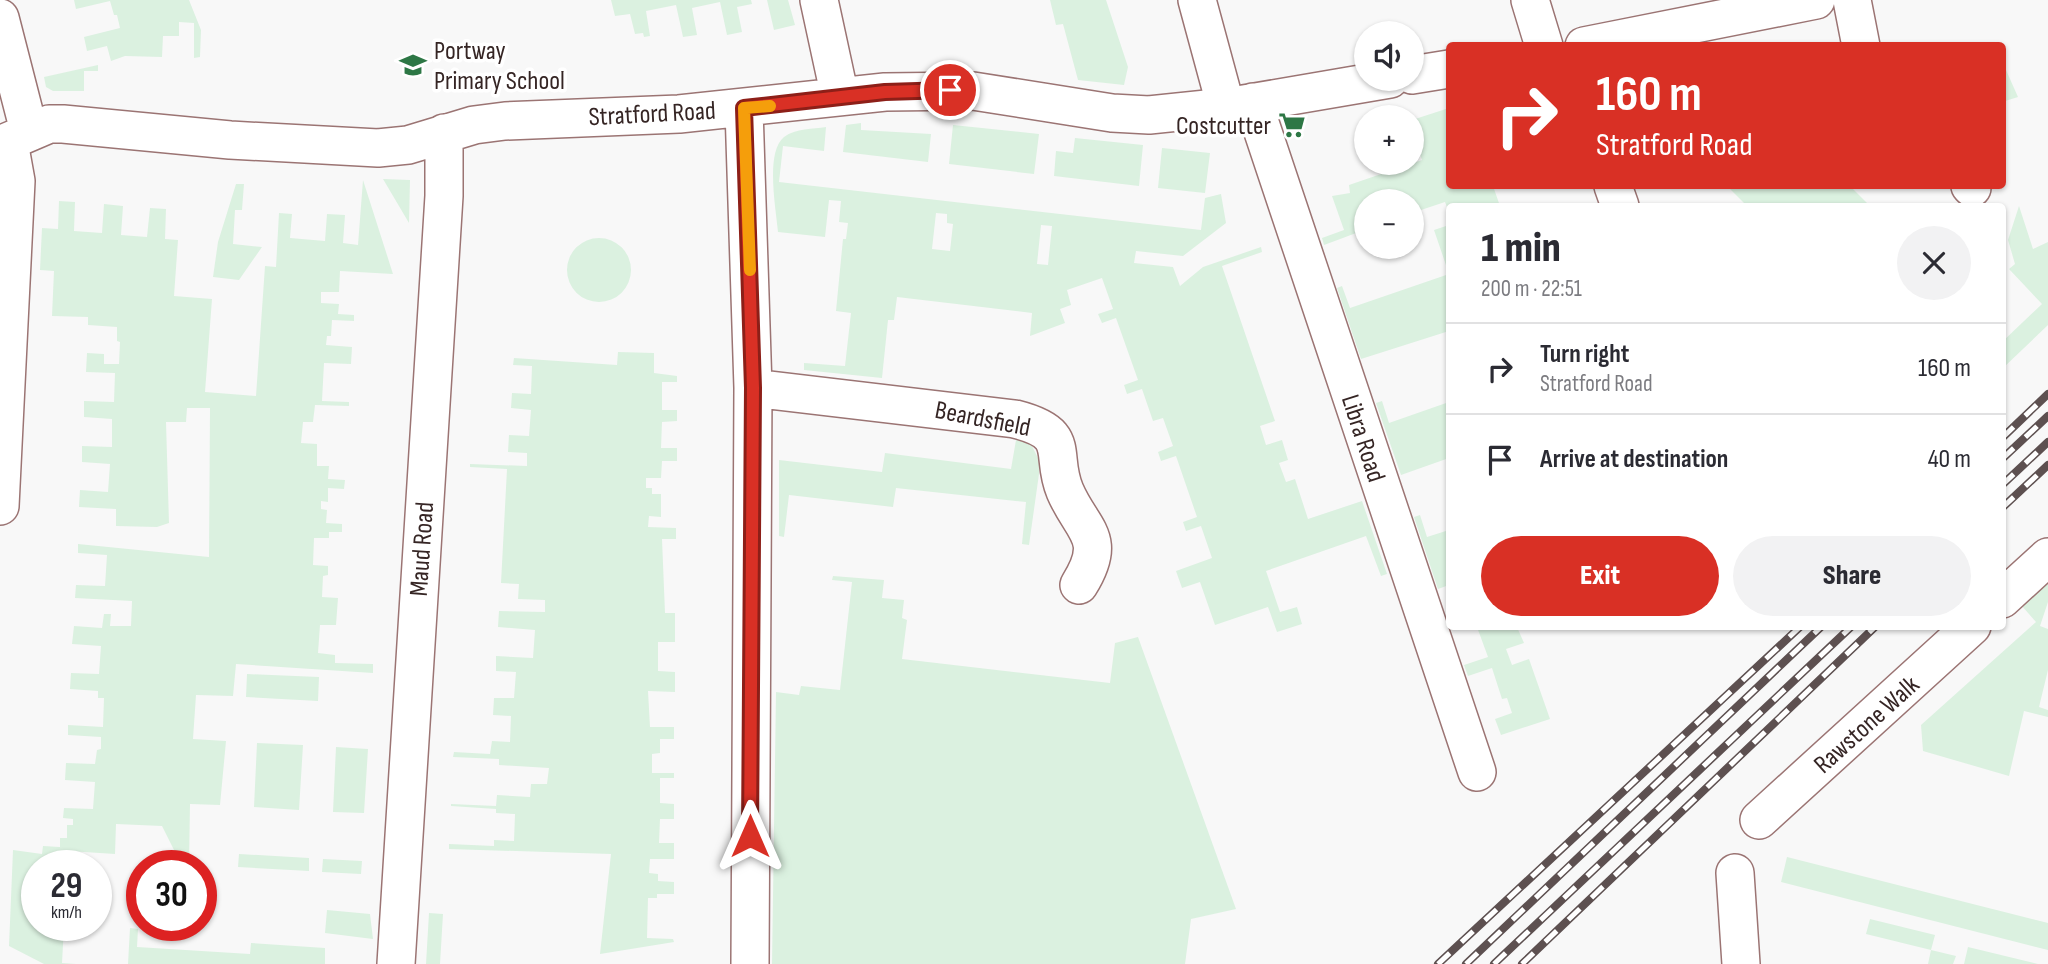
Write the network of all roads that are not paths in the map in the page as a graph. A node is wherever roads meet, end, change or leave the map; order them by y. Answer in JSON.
{"nodes":[{"id":1,"x":819,"y":0,"type":"edge"},
{"id":2,"x":1197,"y":0,"type":"edge"},
{"id":3,"x":1530,"y":0,"type":"edge"},
{"id":4,"x":1816,"y":0,"type":"edge"},
{"id":5,"x":1852,"y":0,"type":"edge"},
{"id":6,"x":1771,"y":4,"type":"edge"},
{"id":7,"x":0,"y":18,"type":"edge"},
{"id":8,"x":1543,"y":42,"type":"edge"},
{"id":9,"x":1602,"y":42,"type":"edge"},
{"id":10,"x":1860,"y":42,"type":"edge"},
{"id":11,"x":1446,"y":69,"type":"edge"},
{"id":12,"x":1424,"y":73,"type":"edge"},
{"id":13,"x":1354,"y":85,"type":"edge"},
{"id":14,"x":841,"y":97,"type":"junction"},
{"id":15,"x":1239,"y":105,"type":"junction"},
{"id":16,"x":744,"y":108,"type":"junction"},
{"id":17,"x":444,"y":134,"type":"junction"},
{"id":18,"x":13,"y":140,"type":"edge"},
{"id":19,"x":753,"y":388,"type":"junction"},
{"id":20,"x":0,"y":506,"type":"edge"},
{"id":21,"x":2048,"y":557,"type":"edge"},
{"id":22,"x":1079,"y":585,"type":"dead end"},
{"id":23,"x":2006,"y":595,"type":"edge"},
{"id":24,"x":1968,"y":630,"type":"edge"},
{"id":25,"x":1477,"y":772,"type":"dead end"},
{"id":26,"x":1759,"y":820,"type":"dead end"},
{"id":27,"x":1735,"y":873,"type":"dead end"},
{"id":28,"x":396,"y":964,"type":"edge"},
{"id":29,"x":750,"y":964,"type":"edge"},
{"id":30,"x":1741,"y":964,"type":"edge"}],
"edges":[{"from":1,"to":14,"type":"street"},
{"from":2,"to":15,"type":"street","name":"Libra Road"},
{"from":3,"to":8,"type":"street"},
{"from":4,"to":6,"type":"street"},
{"from":5,"to":10,"type":"street"},
{"from":6,"to":9,"type":"street"},
{"from":7,"to":18,"type":"street"},
{"from":11,"to":12,"type":"street"},
{"from":13,"to":15,"type":"street","name":"Stratford Road"},
{"from":14,"to":15,"type":"street","name":"Stratford Road"},
{"from":14,"to":16,"type":"street","name":"Stratford Road"},
{"from":15,"to":25,"type":"street","name":"Libra Road"},
{"from":16,"to":17,"type":"street","name":"Stratford Road"},
{"from":16,"to":19,"type":"street"},
{"from":17,"to":18,"type":"street","name":"Stratford Road"},
{"from":17,"to":28,"type":"street","name":"Maud Road"},
{"from":18,"to":20,"type":"street"},
{"from":19,"to":22,"type":"street","name":"Beardsfield"},
{"from":19,"to":29,"type":"street"},
{"from":21,"to":23,"type":"street"},
{"from":24,"to":26,"type":"street","name":"Rawstone Walk"},
{"from":27,"to":30,"type":"street"}]}
